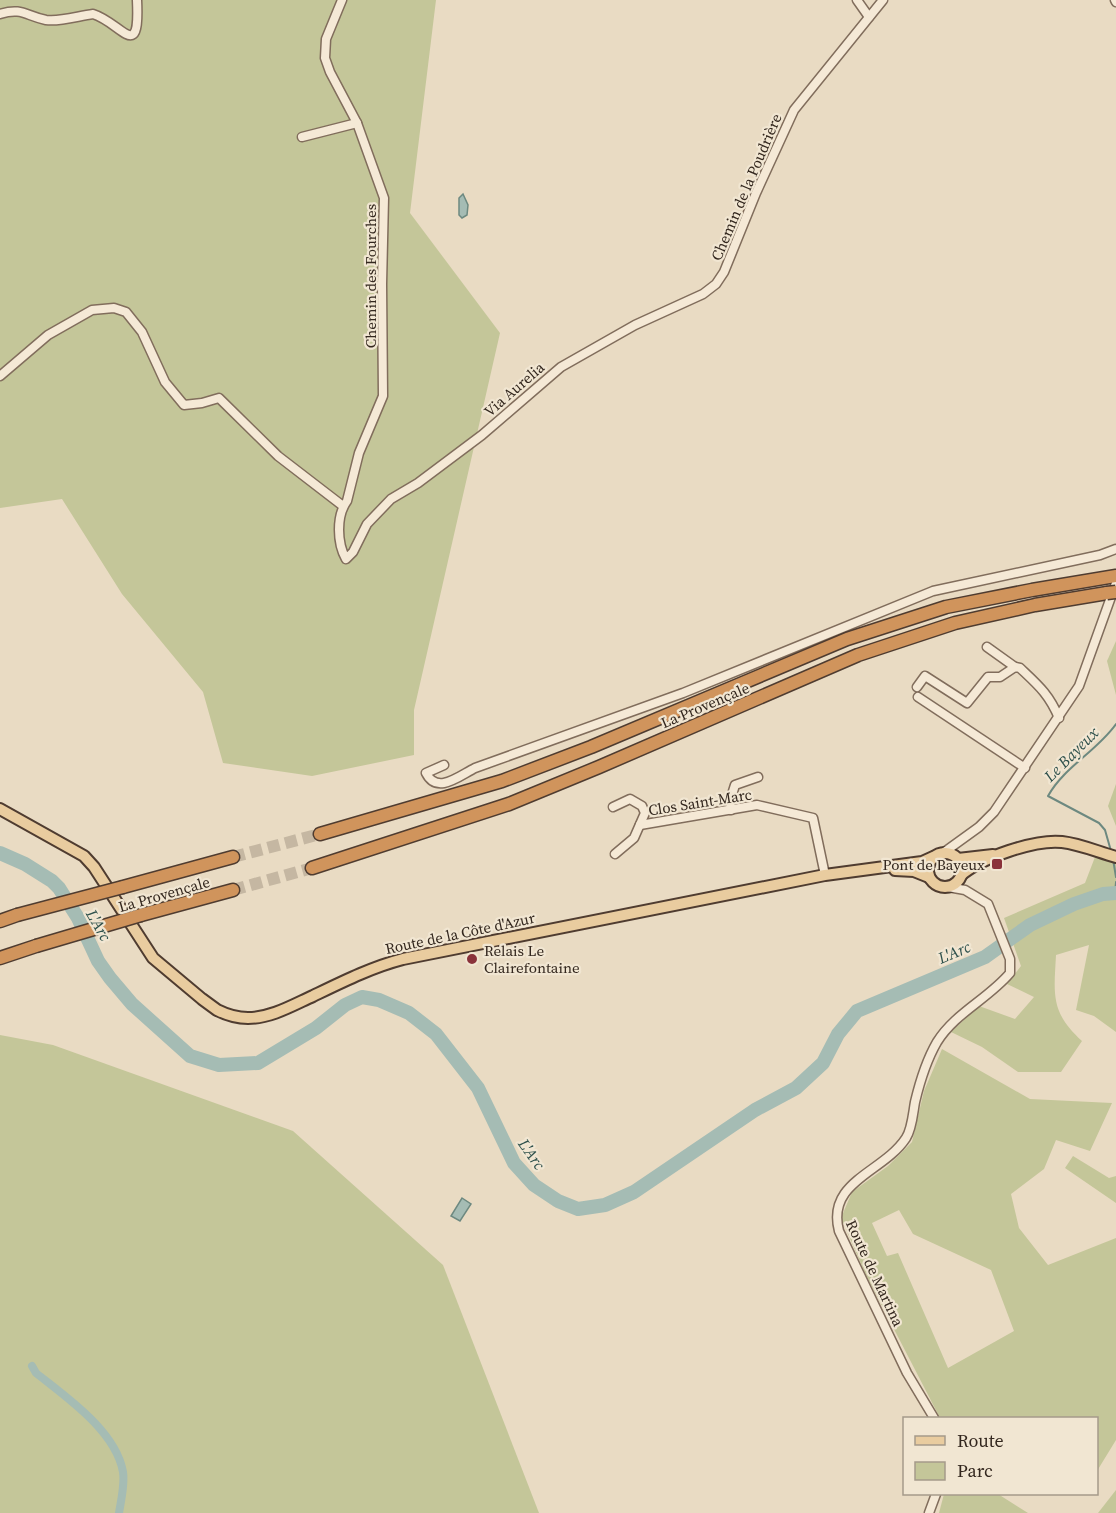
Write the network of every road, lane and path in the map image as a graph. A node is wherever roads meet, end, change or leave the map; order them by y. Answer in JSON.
{"nodes":[{"id":1,"x":137,"y":0,"type":"edge"},
{"id":2,"x":342,"y":0,"type":"edge"},
{"id":3,"x":857,"y":0,"type":"edge"},
{"id":4,"x":883,"y":0,"type":"edge"},
{"id":5,"x":0,"y":14,"type":"edge"},
{"id":6,"x":869,"y":17,"type":"junction"},
{"id":7,"x":357,"y":123,"type":"junction"},
{"id":8,"x":302,"y":137,"type":"dead end"},
{"id":9,"x":724,"y":272,"type":"joint"},
{"id":10,"x":0,"y":376,"type":"edge"},
{"id":11,"x":343,"y":506,"type":"junction"},
{"id":12,"x":1116,"y":549,"type":"edge"},
{"id":13,"x":346,"y":559,"type":"joint"},
{"id":14,"x":1115,"y":578,"type":"edge"},
{"id":15,"x":1111,"y":593,"type":"edge"},
{"id":16,"x":987,"y":647,"type":"dead end"},
{"id":17,"x":1015,"y":668,"type":"junction"},
{"id":18,"x":917,"y":687,"type":"dead end"},
{"id":19,"x":918,"y":698,"type":"dead end"},
{"id":20,"x":1059,"y":718,"type":"junction"},
{"id":21,"x":444,"y":765,"type":"dead end"},
{"id":22,"x":1025,"y":768,"type":"junction"},
{"id":23,"x":758,"y":777,"type":"dead end"},
{"id":24,"x":613,"y":807,"type":"dead end"},
{"id":25,"x":0,"y":809,"type":"edge"},
{"id":26,"x":731,"y":810,"type":"junction"},
{"id":27,"x":640,"y":825,"type":"junction"},
{"id":28,"x":320,"y":834,"type":"tunnel mouth"},
{"id":29,"x":962,"y":840,"type":"junction"},
{"id":30,"x":615,"y":854,"type":"dead end"},
{"id":31,"x":938,"y":855,"type":"junction"},
{"id":32,"x":997,"y":855,"type":"junction"},
{"id":33,"x":233,"y":857,"type":"tunnel mouth"},
{"id":34,"x":957,"y":857,"type":"junction"},
{"id":35,"x":1116,"y":857,"type":"edge"},
{"id":36,"x":874,"y":867,"type":"junction"},
{"id":37,"x":312,"y":868,"type":"tunnel mouth"},
{"id":38,"x":825,"y":875,"type":"junction"},
{"id":39,"x":929,"y":877,"type":"junction"},
{"id":40,"x":961,"y":882,"type":"junction"},
{"id":41,"x":233,"y":890,"type":"tunnel mouth"},
{"id":42,"x":0,"y":921,"type":"edge"},
{"id":43,"x":0,"y":958,"type":"edge"},
{"id":44,"x":933,"y":1417,"type":"edge"},
{"id":45,"x":936,"y":1495,"type":"edge"},
{"id":46,"x":929,"y":1513,"type":"edge"}],
"edges":[{"from":1,"to":5,"type":"street"},
{"from":2,"to":7,"type":"street","name":"Chemin des Fourches"},
{"from":3,"to":6,"type":"street"},
{"from":4,"to":6,"type":"street","name":"Chemin de la Poudrière"},
{"from":6,"to":9,"type":"street","name":"Chemin de la Poudrière"},
{"from":7,"to":8,"type":"street"},
{"from":7,"to":11,"type":"street","name":"Chemin des Fourches"},
{"from":9,"to":13,"type":"street","name":"Via Aurelia"},
{"from":10,"to":11,"type":"street"},
{"from":11,"to":13,"type":"street","name":"Chemin des Fourches"},
{"from":12,"to":21,"type":"street"},
{"from":14,"to":20,"type":"street"},
{"from":14,"to":28,"type":"highway","name":"La Provençale"},
{"from":15,"to":37,"type":"highway","name":"La Provençale"},
{"from":16,"to":17,"type":"street"},
{"from":17,"to":18,"type":"street"},
{"from":17,"to":20,"type":"street"},
{"from":19,"to":22,"type":"street"},
{"from":20,"to":22,"type":"street"},
{"from":22,"to":29,"type":"street"},
{"from":23,"to":26,"type":"street"},
{"from":24,"to":27,"type":"street"},
{"from":25,"to":38,"type":"main road","name":"Route de la Côte d'Azur"},
{"from":26,"to":27,"type":"street","name":"Clos Saint-Marc"},
{"from":26,"to":38,"type":"street","name":"Clos Saint-Marc"},
{"from":27,"to":30,"type":"street"},
{"from":29,"to":31,"type":"street"},
{"from":29,"to":34,"type":"street"},
{"from":31,"to":34,"type":"main road"},
{"from":31,"to":36,"type":"main road","name":"Route de la Côte d'Azur"},
{"from":31,"to":39,"type":"main road"},
{"from":32,"to":34,"type":"main road"},
{"from":32,"to":35,"type":"main road"},
{"from":32,"to":40,"type":"main road"},
{"from":33,"to":42,"type":"highway","name":"La Provençale","bridge":true},
{"from":34,"to":40,"type":"main road"},
{"from":36,"to":38,"type":"main road","name":"Route de la Côte d'Azur"},
{"from":36,"to":39,"type":"main road","name":"Route de la Côte d'Azur"},
{"from":39,"to":40,"type":"main road"},
{"from":40,"to":44,"type":"street","name":"Route de Martina"},
{"from":41,"to":43,"type":"highway","name":"La Provençale","bridge":true},
{"from":45,"to":46,"type":"street"}]}
